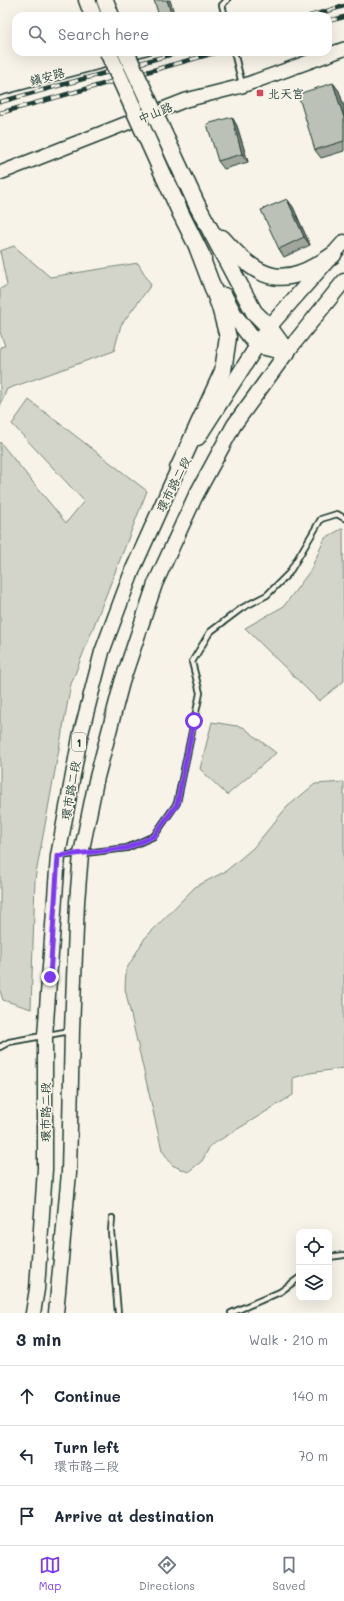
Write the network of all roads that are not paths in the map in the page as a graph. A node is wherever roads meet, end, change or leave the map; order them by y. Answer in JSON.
{"nodes":[{"id":1,"x":87,"y":0,"type":"edge"},
{"id":2,"x":105,"y":0,"type":"edge"},
{"id":3,"x":220,"y":0,"type":"edge"},
{"id":4,"x":227,"y":0,"type":"edge"},
{"id":5,"x":222,"y":5,"type":"junction"},
{"id":6,"x":92,"y":12,"type":"edge"},
{"id":7,"x":110,"y":12,"type":"edge"},
{"id":8,"x":224,"y":12,"type":"edge"},
{"id":9,"x":344,"y":49,"type":"edge"},
{"id":10,"x":332,"y":54,"type":"edge"},
{"id":11,"x":110,"y":56,"type":"edge"},
{"id":12,"x":128,"y":56,"type":"edge"},
{"id":13,"x":155,"y":56,"type":"edge"},
{"id":14,"x":235,"y":56,"type":"edge"},
{"id":15,"x":326,"y":56,"type":"edge"},
{"id":16,"x":344,"y":58,"type":"edge"},
{"id":17,"x":313,"y":61,"type":"junction"},
{"id":18,"x":242,"y":86,"type":"junction"},
{"id":19,"x":0,"y":99,"type":"edge"},
{"id":20,"x":0,"y":173,"type":"edge"},
{"id":21,"x":201,"y":211,"type":"junction"},
{"id":22,"x":344,"y":242,"type":"edge"},
{"id":23,"x":198,"y":249,"type":"junction"},
{"id":24,"x":333,"y":255,"type":"junction"},
{"id":25,"x":344,"y":281,"type":"edge"},
{"id":26,"x":269,"y":327,"type":"junction"},
{"id":27,"x":257,"y":345,"type":"junction"},
{"id":28,"x":286,"y":352,"type":"junction"},
{"id":29,"x":178,"y":469,"type":"junction"},
{"id":30,"x":344,"y":518,"type":"edge"},
{"id":31,"x":81,"y":854,"type":"junction"},
{"id":32,"x":58,"y":856,"type":"junction"},
{"id":33,"x":72,"y":1030,"type":"junction"},
{"id":34,"x":45,"y":1036,"type":"junction"},
{"id":35,"x":0,"y":1047,"type":"edge"},
{"id":36,"x":112,"y":1218,"type":"dead end"},
{"id":37,"x":344,"y":1255,"type":"edge"},
{"id":38,"x":332,"y":1257,"type":"edge"},
{"id":39,"x":296,"y":1280,"type":"edge"},
{"id":40,"x":33,"y":1313,"type":"edge"},
{"id":41,"x":56,"y":1313,"type":"edge"},
{"id":42,"x":118,"y":1313,"type":"edge"},
{"id":43,"x":231,"y":1313,"type":"edge"}],
"edges":[{"from":1,"to":6,"type":"highway"},
{"from":2,"to":7,"type":"highway"},
{"from":3,"to":5,"type":"lane"},
{"from":4,"to":5,"type":"lane"},
{"from":5,"to":8,"type":"lane"},
{"from":9,"to":10,"type":"street","name":"中山路"},
{"from":11,"to":23,"type":"highway","bridge":true},
{"from":12,"to":21,"type":"highway","bridge":true},
{"from":13,"to":19,"type":"lane","name":"鎮安路"},
{"from":14,"to":18,"type":"lane"},
{"from":15,"to":17,"type":"street","name":"中山路"},
{"from":16,"to":17,"type":"street","name":"中山路"},
{"from":17,"to":18,"type":"street","name":"中山路"},
{"from":18,"to":20,"type":"street","name":"中山路"},
{"from":21,"to":24,"type":"highway"},
{"from":21,"to":26,"type":"highway"},
{"from":22,"to":24,"type":"main road","name":"環市路二段","number":"1"},
{"from":23,"to":27,"type":"highway"},
{"from":23,"to":29,"type":"highway"},
{"from":24,"to":26,"type":"main road","name":"環市路二段","number":"1"},
{"from":25,"to":28,"type":"main road","name":"環市路二段","number":"1"},
{"from":26,"to":27,"type":"main road","name":"環市路二段","number":"1"},
{"from":26,"to":28,"type":"highway"},
{"from":27,"to":28,"type":"highway"},
{"from":27,"to":29,"type":"main road","name":"環市路二段","number":"1"},
{"from":28,"to":31,"type":"main road","name":"環市路二段","number":"1"},
{"from":29,"to":32,"type":"main road","name":"環市路二段","number":"1"},
{"from":30,"to":31,"type":"lane"},
{"from":31,"to":32,"type":"lane"},
{"from":31,"to":33,"type":"main road","name":"環市路二段","number":"1"},
{"from":32,"to":34,"type":"main road","name":"環市路二段","number":"1"},
{"from":33,"to":34,"type":"lane"},
{"from":33,"to":41,"type":"main road","name":"環市路二段","number":"1"},
{"from":34,"to":35,"type":"lane"},
{"from":34,"to":40,"type":"main road","name":"環市路二段","number":"1"},
{"from":36,"to":42,"type":"lane"},
{"from":37,"to":38,"type":"lane"},
{"from":39,"to":43,"type":"lane"}]}
